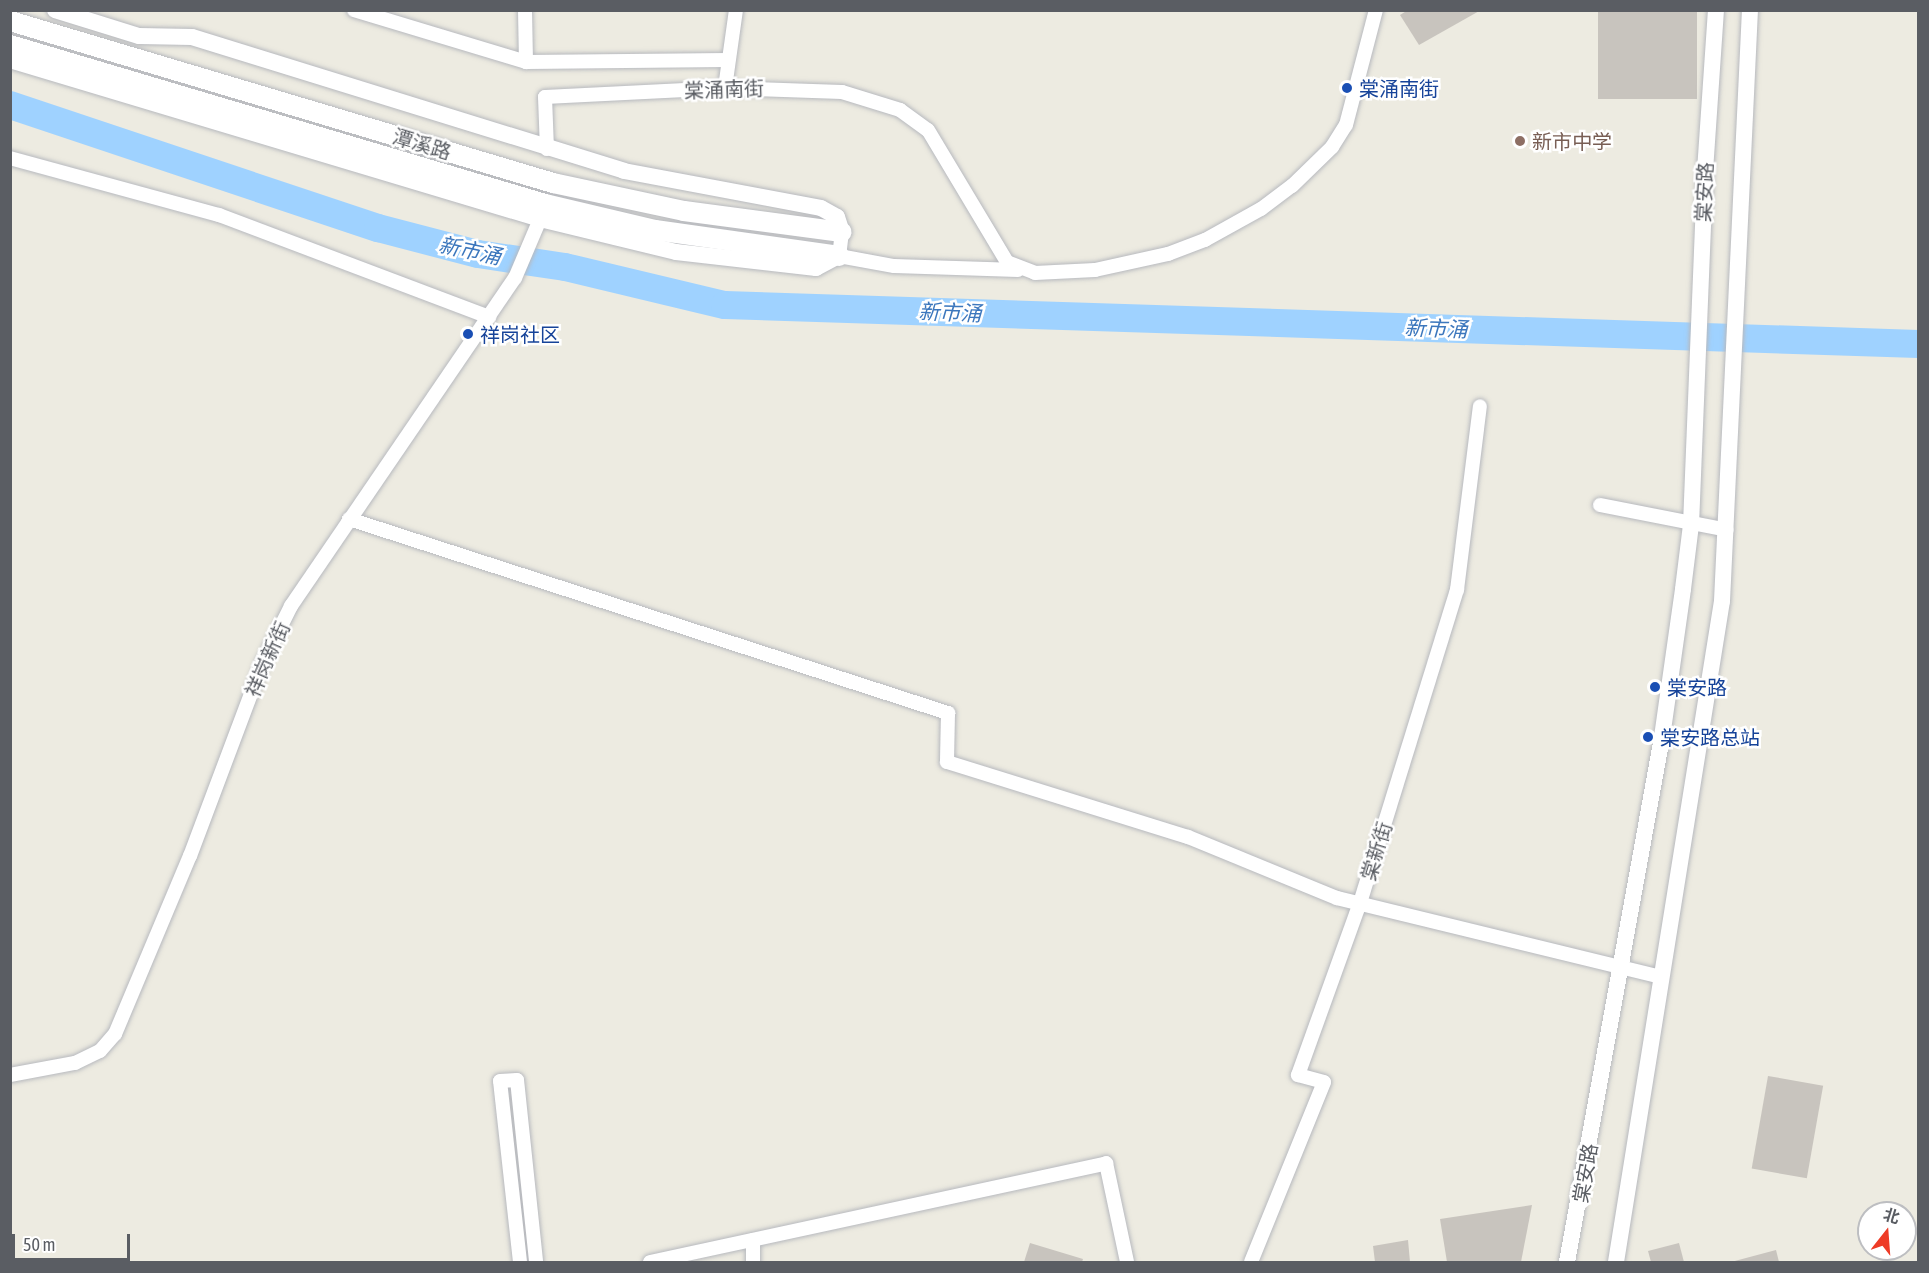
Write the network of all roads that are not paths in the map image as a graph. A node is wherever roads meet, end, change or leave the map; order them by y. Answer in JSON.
{"nodes":[{"id":1,"x":55,"y":10,"type":"edge"},
{"id":2,"x":354,"y":10,"type":"edge"},
{"id":3,"x":525,"y":10,"type":"edge"},
{"id":4,"x":736,"y":10,"type":"edge"},
{"id":5,"x":1376,"y":10,"type":"edge"},
{"id":6,"x":1716,"y":10,"type":"edge"},
{"id":7,"x":1750,"y":10,"type":"edge"},
{"id":8,"x":10,"y":21,"type":"edge"},
{"id":9,"x":10,"y":45,"type":"edge"},
{"id":10,"x":10,"y":60,"type":"edge"},
{"id":11,"x":728,"y":60,"type":"junction"},
{"id":12,"x":526,"y":62,"type":"junction"},
{"id":13,"x":725,"y":88,"type":"junction"},
{"id":14,"x":547,"y":149,"type":"junction"},
{"id":15,"x":10,"y":158,"type":"edge"},
{"id":16,"x":540,"y":219,"type":"junction"},
{"id":17,"x":842,"y":232,"type":"junction"},
{"id":18,"x":839,"y":256,"type":"junction"},
{"id":19,"x":1023,"y":270,"type":"junction"},
{"id":20,"x":489,"y":317,"type":"junction"},
{"id":21,"x":1480,"y":406,"type":"dead end"},
{"id":22,"x":1600,"y":505,"type":"dead end"},
{"id":23,"x":349,"y":519,"type":"junction"},
{"id":24,"x":1691,"y":525,"type":"junction"},
{"id":25,"x":1727,"y":530,"type":"junction"},
{"id":26,"x":1360,"y":903,"type":"junction"},
{"id":27,"x":1622,"y":969,"type":"junction"},
{"id":28,"x":1662,"y":977,"type":"junction"},
{"id":29,"x":11,"y":1077,"type":"edge"},
{"id":30,"x":753,"y":1240,"type":"junction"},
{"id":31,"x":520,"y":1263,"type":"edge"},
{"id":32,"x":536,"y":1263,"type":"edge"},
{"id":33,"x":650,"y":1263,"type":"edge"},
{"id":34,"x":753,"y":1263,"type":"edge"},
{"id":35,"x":1127,"y":1263,"type":"edge"},
{"id":36,"x":1251,"y":1263,"type":"edge"},
{"id":37,"x":1567,"y":1263,"type":"edge"},
{"id":38,"x":1616,"y":1263,"type":"edge"}],
"edges":[{"from":1,"to":14,"type":"street"},
{"from":2,"to":12,"type":"street"},
{"from":3,"to":12,"type":"street"},
{"from":4,"to":11,"type":"street"},
{"from":5,"to":19,"type":"street"},
{"from":6,"to":24,"type":"street","name":"棠安路"},
{"from":7,"to":25,"type":"street","name":"棠安路"},
{"from":8,"to":17,"type":"main road","name":"潭溪路"},
{"from":9,"to":18,"type":"main road","name":"潭溪路"},
{"from":10,"to":16,"type":"street"},
{"from":11,"to":12,"type":"street"},
{"from":11,"to":13,"type":"street"},
{"from":13,"to":14,"type":"street","name":"棠涌南街"},
{"from":13,"to":19,"type":"street","name":"棠涌南街"},
{"from":14,"to":17,"type":"street"},
{"from":15,"to":20,"type":"street"},
{"from":16,"to":18,"type":"street"},
{"from":16,"to":20,"type":"street","name":"祥岗新街"},
{"from":17,"to":18,"type":"street"},
{"from":18,"to":19,"type":"street"},
{"from":20,"to":23,"type":"street","name":"祥岗新街"},
{"from":21,"to":26,"type":"street","name":"棠新街"},
{"from":22,"to":24,"type":"street"},
{"from":23,"to":26,"type":"street"},
{"from":23,"to":29,"type":"street","name":"祥岗新街"},
{"from":24,"to":25,"type":"street"},
{"from":24,"to":27,"type":"street","name":"棠安路"},
{"from":25,"to":28,"type":"street","name":"棠安路"},
{"from":26,"to":27,"type":"street"},
{"from":26,"to":36,"type":"street","name":"棠新街"},
{"from":27,"to":28,"type":"street"},
{"from":27,"to":37,"type":"street","name":"棠安路"},
{"from":28,"to":38,"type":"street","name":"棠安路"},
{"from":30,"to":33,"type":"street"},
{"from":30,"to":34,"type":"street"},
{"from":30,"to":35,"type":"street"},
{"from":31,"to":32,"type":"street"}]}
